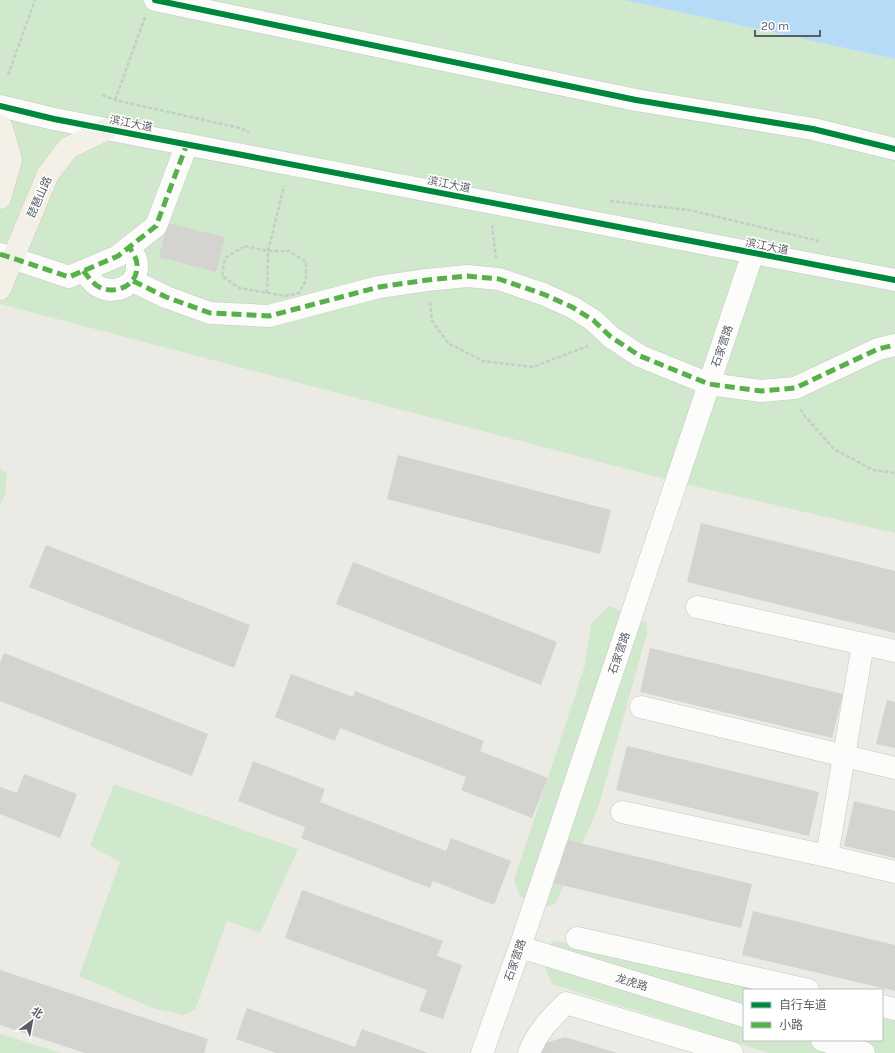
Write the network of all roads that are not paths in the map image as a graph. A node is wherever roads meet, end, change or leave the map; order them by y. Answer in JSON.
{"nodes":[{"id":1,"x":151,"y":6,"type":"edge"},
{"id":2,"x":0,"y":106,"type":"edge"},
{"id":3,"x":0,"y":126,"type":"edge"},
{"id":4,"x":107,"y":129,"type":"junction"},
{"id":5,"x":188,"y":144,"type":"junction"},
{"id":6,"x":895,"y":149,"type":"edge"},
{"id":7,"x":0,"y":198,"type":"edge"},
{"id":8,"x":129,"y":247,"type":"junction"},
{"id":9,"x":753,"y":253,"type":"junction"},
{"id":10,"x":6,"y":256,"type":"edge"},
{"id":11,"x":83,"y":271,"type":"junction"},
{"id":12,"x":895,"y":280,"type":"edge"},
{"id":13,"x":133,"y":281,"type":"junction"},
{"id":14,"x":0,"y":289,"type":"edge"},
{"id":15,"x":895,"y":345,"type":"edge"},
{"id":16,"x":709,"y":384,"type":"junction"},
{"id":17,"x":696,"y":608,"type":"dead end"},
{"id":18,"x":863,"y":644,"type":"junction"},
{"id":19,"x":895,"y":651,"type":"edge"},
{"id":20,"x":641,"y":707,"type":"dead end"},
{"id":21,"x":844,"y":756,"type":"junction"},
{"id":22,"x":895,"y":768,"type":"edge"},
{"id":23,"x":622,"y":812,"type":"dead end"},
{"id":24,"x":827,"y":856,"type":"junction"},
{"id":25,"x":895,"y":872,"type":"edge"},
{"id":26,"x":577,"y":938,"type":"dead end"},
{"id":27,"x":520,"y":947,"type":"junction"},
{"id":28,"x":804,"y":989,"type":"edge"},
{"id":29,"x":883,"y":1006,"type":"edge"},
{"id":30,"x":895,"y":1009,"type":"edge"},
{"id":31,"x":743,"y":1016,"type":"edge"},
{"id":32,"x":825,"y":1041,"type":"edge"},
{"id":33,"x":482,"y":1053,"type":"edge"},
{"id":34,"x":529,"y":1053,"type":"edge"},
{"id":35,"x":732,"y":1053,"type":"edge"},
{"id":36,"x":864,"y":1053,"type":"edge"}],
"edges":[{"from":1,"to":6,"type":"street"},
{"from":2,"to":4,"type":"street","name":"滨江大道"},
{"from":3,"to":7,"type":"main road"},
{"from":4,"to":5,"type":"street","name":"滨江大道"},
{"from":4,"to":10,"type":"main road","name":"琵琶山路"},
{"from":5,"to":8,"type":"street"},
{"from":5,"to":9,"type":"street","name":"滨江大道"},
{"from":8,"to":11,"type":"street"},
{"from":8,"to":13,"type":"street"},
{"from":9,"to":12,"type":"street","name":"滨江大道"},
{"from":9,"to":16,"type":"street","name":"石家营路"},
{"from":10,"to":11,"type":"street"},
{"from":10,"to":14,"type":"main road","name":"琵琶山路"},
{"from":11,"to":13,"type":"street"},
{"from":13,"to":16,"type":"street"},
{"from":15,"to":16,"type":"street"},
{"from":16,"to":27,"type":"street","name":"石家营路"},
{"from":17,"to":18,"type":"street"},
{"from":18,"to":19,"type":"street"},
{"from":18,"to":21,"type":"street"},
{"from":20,"to":21,"type":"street"},
{"from":21,"to":22,"type":"street"},
{"from":21,"to":24,"type":"street"},
{"from":23,"to":24,"type":"street"},
{"from":24,"to":25,"type":"street"},
{"from":26,"to":28,"type":"street"},
{"from":27,"to":31,"type":"street","name":"龙虎路"},
{"from":27,"to":33,"type":"street","name":"石家营路"},
{"from":29,"to":30,"type":"street"},
{"from":32,"to":36,"type":"street"},
{"from":34,"to":35,"type":"street"}]}
